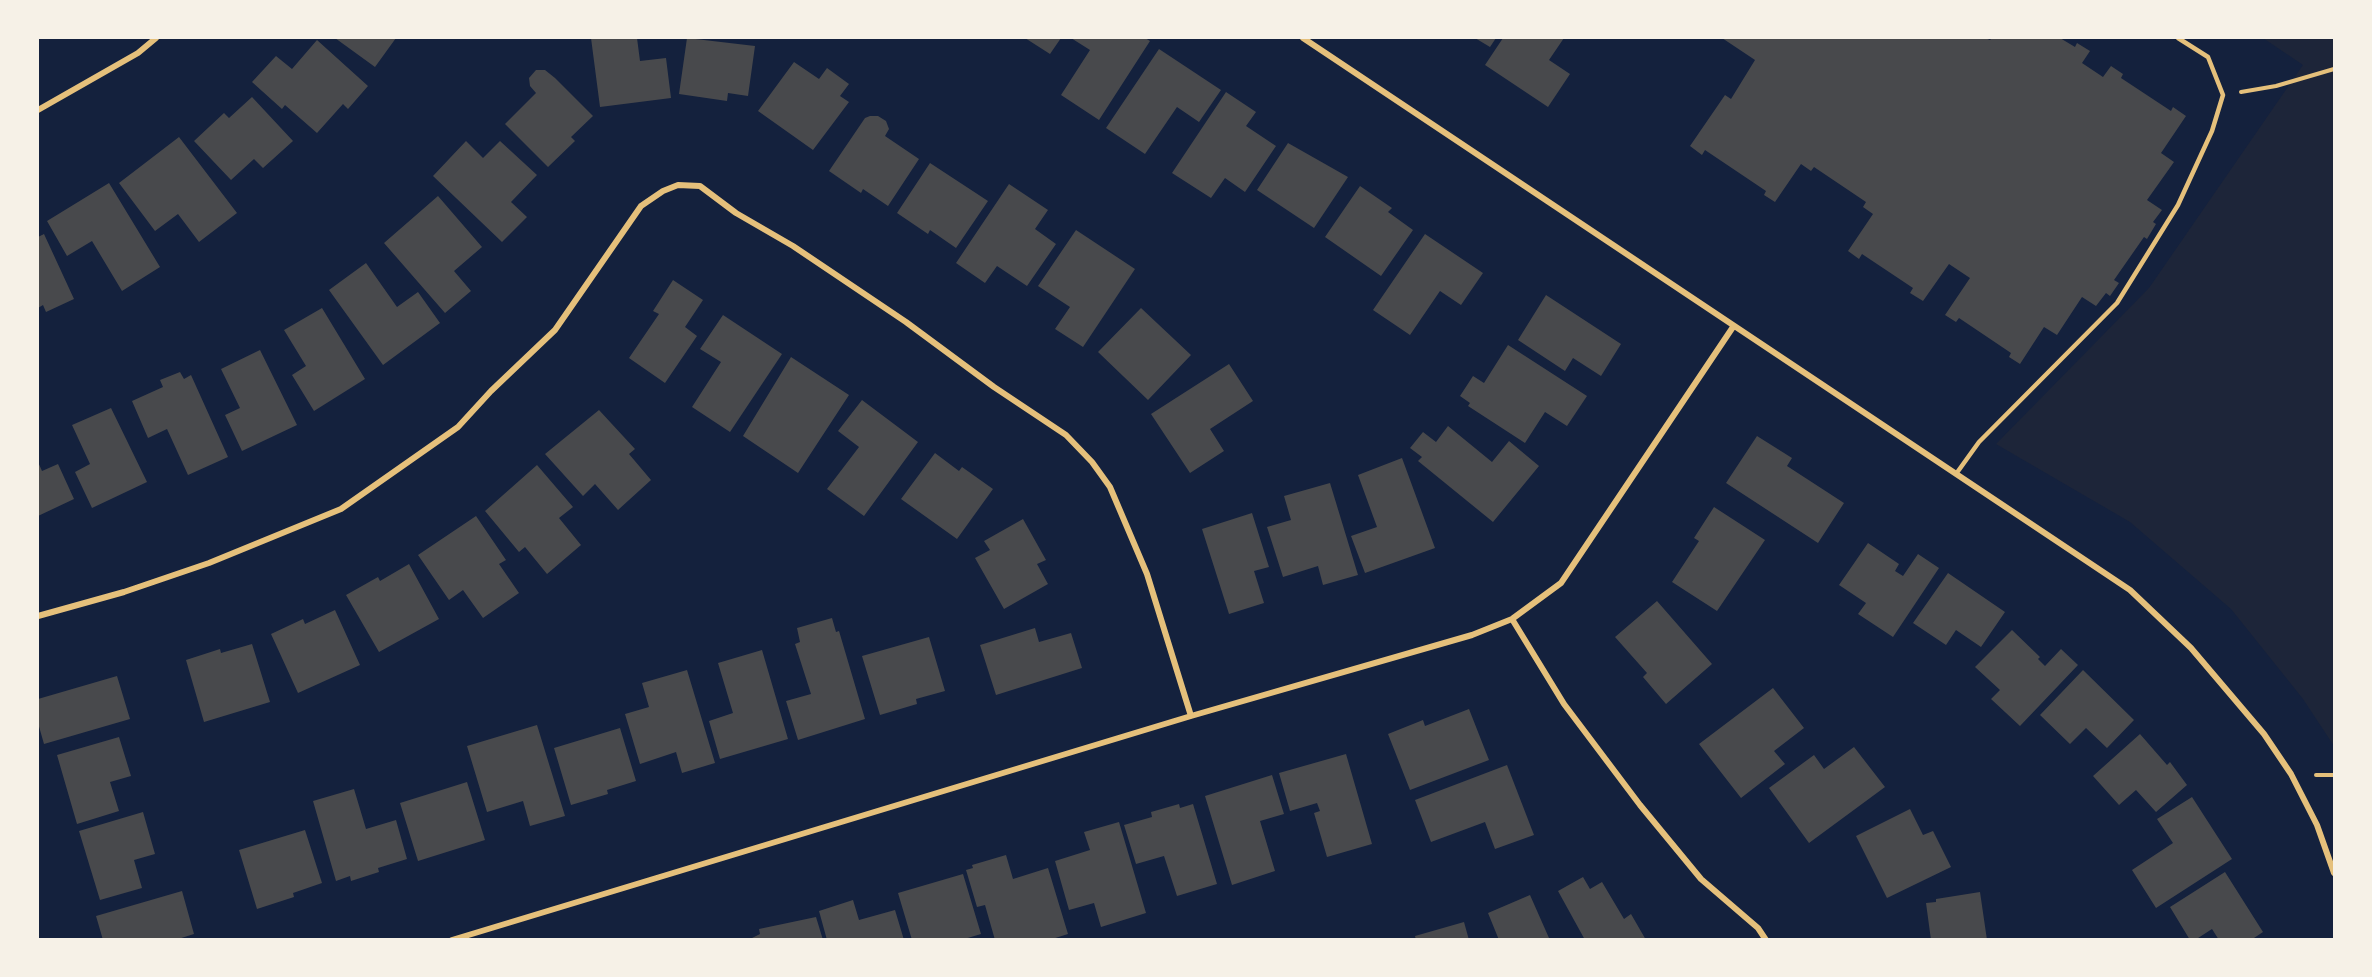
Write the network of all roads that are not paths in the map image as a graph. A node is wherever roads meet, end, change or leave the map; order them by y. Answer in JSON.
{"nodes":[{"id":1,"x":156,"y":38,"type":"edge"},
{"id":2,"x":1303,"y":38,"type":"edge"},
{"id":3,"x":2178,"y":38,"type":"edge"},
{"id":4,"x":38,"y":110,"type":"edge"},
{"id":5,"x":1733,"y":327,"type":"junction"},
{"id":6,"x":1955,"y":474,"type":"junction"},
{"id":7,"x":38,"y":616,"type":"edge"},
{"id":8,"x":1512,"y":619,"type":"junction"},
{"id":9,"x":1191,"y":716,"type":"junction"},
{"id":10,"x":2334,"y":873,"type":"edge"},
{"id":11,"x":452,"y":939,"type":"edge"},
{"id":12,"x":1766,"y":939,"type":"edge"}],
"edges":[{"from":1,"to":4,"type":"street"},
{"from":2,"to":5,"type":"street"},
{"from":3,"to":6,"type":"lane"},
{"from":5,"to":6,"type":"street"},
{"from":5,"to":8,"type":"street"},
{"from":6,"to":10,"type":"street"},
{"from":7,"to":9,"type":"street"},
{"from":8,"to":9,"type":"street"},
{"from":8,"to":12,"type":"street"},
{"from":9,"to":11,"type":"street"}]}
